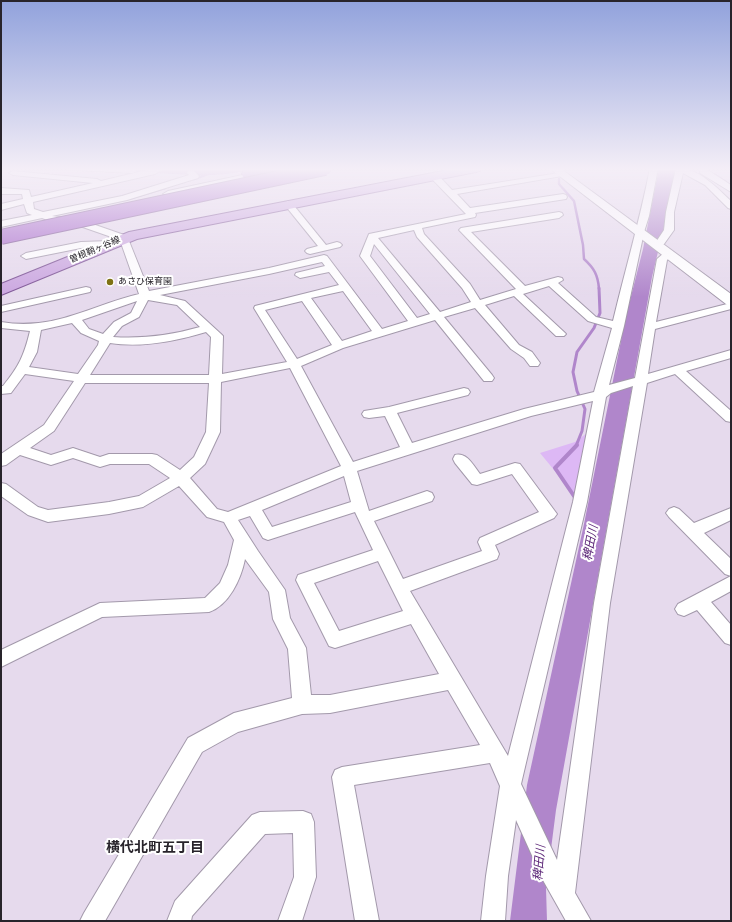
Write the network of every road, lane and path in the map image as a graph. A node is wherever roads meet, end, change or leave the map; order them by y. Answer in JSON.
{"nodes":[{"id":1,"x":30,"y":211,"type":"edge"},
{"id":2,"x":60,"y":211,"type":"edge"},
{"id":3,"x":90,"y":211,"type":"edge"},
{"id":4,"x":95,"y":211,"type":"edge"},
{"id":5,"x":123,"y":211,"type":"edge"},
{"id":6,"x":130,"y":211,"type":"edge"},
{"id":7,"x":253,"y":211,"type":"edge"},
{"id":8,"x":294,"y":211,"type":"edge"},
{"id":9,"x":468,"y":211,"type":"edge"},
{"id":10,"x":616,"y":211,"type":"edge"},
{"id":11,"x":646,"y":211,"type":"edge"},
{"id":12,"x":670,"y":211,"type":"edge"},
{"id":13,"x":41,"y":215,"type":"junction"},
{"id":14,"x":560,"y":215,"type":"dead end"},
{"id":15,"x":53,"y":219,"type":"junction"},
{"id":16,"x":78,"y":222,"type":"junction"},
{"id":17,"x":1,"y":224,"type":"edge"},
{"id":18,"x":417,"y":227,"type":"junction"},
{"id":19,"x":639,"y":228,"type":"junction"},
{"id":20,"x":1,"y":231,"type":"edge"},
{"id":21,"x":372,"y":236,"type":"junction"},
{"id":22,"x":1,"y":237,"type":"edge"},
{"id":23,"x":124,"y":238,"type":"junction"},
{"id":24,"x":110,"y":244,"type":"junction"},
{"id":25,"x":337,"y":245,"type":"dead end"},
{"id":26,"x":324,"y":248,"type":"junction"},
{"id":27,"x":664,"y":248,"type":"junction"},
{"id":28,"x":310,"y":251,"type":"dead end"},
{"id":29,"x":26,"y":256,"type":"dead end"},
{"id":30,"x":331,"y":268,"type":"junction"},
{"id":31,"x":300,"y":275,"type":"dead end"},
{"id":32,"x":345,"y":287,"type":"junction"},
{"id":33,"x":1,"y":290,"type":"edge"},
{"id":34,"x":86,"y":290,"type":"dead end"},
{"id":35,"x":519,"y":291,"type":"junction"},
{"id":36,"x":731,"y":295,"type":"edge"},
{"id":37,"x":145,"y":296,"type":"junction"},
{"id":38,"x":305,"y":297,"type":"junction"},
{"id":39,"x":731,"y":302,"type":"edge"},
{"id":40,"x":477,"y":303,"type":"junction"},
{"id":41,"x":731,"y":306,"type":"edge"},
{"id":42,"x":1,"y":309,"type":"edge"},
{"id":43,"x":435,"y":315,"type":"junction"},
{"id":44,"x":75,"y":319,"type":"junction"},
{"id":45,"x":415,"y":323,"type":"junction"},
{"id":46,"x":1,"y":325,"type":"edge"},
{"id":47,"x":618,"y":326,"type":"junction"},
{"id":48,"x":650,"y":327,"type":"junction"},
{"id":49,"x":36,"y":328,"type":"junction"},
{"id":50,"x":209,"y":328,"type":"junction"},
{"id":51,"x":379,"y":333,"type":"junction"},
{"id":52,"x":560,"y":334,"type":"dead end"},
{"id":53,"x":105,"y":339,"type":"junction"},
{"id":54,"x":339,"y":346,"type":"junction"},
{"id":55,"x":731,"y":354,"type":"edge"},
{"id":56,"x":534,"y":363,"type":"dead end"},
{"id":57,"x":294,"y":364,"type":"junction"},
{"id":58,"x":22,"y":370,"type":"junction"},
{"id":59,"x":677,"y":370,"type":"junction"},
{"id":60,"x":488,"y":378,"type":"dead end"},
{"id":61,"x":83,"y":379,"type":"junction"},
{"id":62,"x":215,"y":379,"type":"junction"},
{"id":63,"x":640,"y":380,"type":"junction"},
{"id":64,"x":1,"y":390,"type":"edge"},
{"id":65,"x":603,"y":392,"type":"junction"},
{"id":66,"x":464,"y":393,"type":"dead end"},
{"id":67,"x":389,"y":411,"type":"junction"},
{"id":68,"x":369,"y":414,"type":"dead end"},
{"id":69,"x":731,"y":418,"type":"edge"},
{"id":70,"x":19,"y":449,"type":"junction"},
{"id":71,"x":408,"y":450,"type":"junction"},
{"id":72,"x":460,"y":459,"type":"dead end"},
{"id":73,"x":1,"y":461,"type":"edge"},
{"id":74,"x":349,"y":468,"type":"junction"},
{"id":75,"x":181,"y":478,"type":"junction"},
{"id":76,"x":1,"y":488,"type":"edge"},
{"id":77,"x":427,"y":497,"type":"dead end"},
{"id":78,"x":253,"y":508,"type":"junction"},
{"id":79,"x":362,"y":512,"type":"junction"},
{"id":80,"x":674,"y":513,"type":"dead end"},
{"id":81,"x":731,"y":514,"type":"edge"},
{"id":82,"x":229,"y":518,"type":"junction"},
{"id":83,"x":692,"y":531,"type":"junction"},
{"id":84,"x":242,"y":540,"type":"junction"},
{"id":85,"x":382,"y":553,"type":"junction"},
{"id":86,"x":731,"y":570,"type":"edge"},
{"id":87,"x":731,"y":583,"type":"edge"},
{"id":88,"x":399,"y":588,"type":"junction"},
{"id":89,"x":414,"y":615,"type":"junction"},
{"id":90,"x":731,"y":637,"type":"edge"},
{"id":91,"x":1,"y":659,"type":"edge"},
{"id":92,"x":452,"y":680,"type":"junction"},
{"id":93,"x":302,"y":705,"type":"junction"},
{"id":94,"x":495,"y":752,"type":"junction"},
{"id":95,"x":513,"y":793,"type":"junction"},
{"id":96,"x":564,"y":893,"type":"junction"},
{"id":97,"x":92,"y":921,"type":"edge"},
{"id":98,"x":179,"y":921,"type":"edge"},
{"id":99,"x":290,"y":921,"type":"edge"},
{"id":100,"x":367,"y":921,"type":"edge"},
{"id":101,"x":492,"y":921,"type":"edge"},
{"id":102,"x":579,"y":921,"type":"edge"}],
"edges":[{"from":1,"to":13,"type":"street"},
{"from":2,"to":13,"type":"street"},
{"from":3,"to":15,"type":"street"},
{"from":4,"to":20,"type":"highway"},
{"from":5,"to":22,"type":"highway","bridge":true},
{"from":6,"to":16,"type":"street"},
{"from":7,"to":23,"type":"main road","name":"曽根鞘ヶ谷線"},
{"from":8,"to":26,"type":"street"},
{"from":9,"to":18,"type":"street"},
{"from":10,"to":19,"type":"street"},
{"from":11,"to":19,"type":"street"},
{"from":12,"to":27,"type":"street"},
{"from":13,"to":15,"type":"street"},
{"from":13,"to":17,"type":"street"},
{"from":14,"to":35,"type":"street"},
{"from":15,"to":16,"type":"street"},
{"from":15,"to":20,"type":"street"},
{"from":16,"to":22,"type":"street"},
{"from":16,"to":23,"type":"street"},
{"from":18,"to":21,"type":"street"},
{"from":18,"to":40,"type":"street"},
{"from":19,"to":27,"type":"street"},
{"from":19,"to":47,"type":"street"},
{"from":21,"to":43,"type":"street"},
{"from":21,"to":45,"type":"street"},
{"from":23,"to":24,"type":"main road","name":"曽根鞘ヶ谷線"},
{"from":23,"to":37,"type":"street"},
{"from":24,"to":29,"type":"street"},
{"from":24,"to":33,"type":"main road","name":"曽根鞘ヶ谷線"},
{"from":25,"to":26,"type":"street"},
{"from":26,"to":28,"type":"street"},
{"from":27,"to":36,"type":"street"},
{"from":27,"to":39,"type":"street"},
{"from":27,"to":48,"type":"street"},
{"from":30,"to":31,"type":"street"},
{"from":30,"to":32,"type":"street"},
{"from":30,"to":37,"type":"street"},
{"from":32,"to":38,"type":"street"},
{"from":32,"to":51,"type":"street"},
{"from":34,"to":42,"type":"street"},
{"from":35,"to":40,"type":"street"},
{"from":35,"to":47,"type":"street"},
{"from":35,"to":52,"type":"street"},
{"from":37,"to":44,"type":"street"},
{"from":37,"to":50,"type":"street"},
{"from":37,"to":53,"type":"street"},
{"from":38,"to":54,"type":"street"},
{"from":38,"to":57,"type":"street"},
{"from":40,"to":43,"type":"street"},
{"from":40,"to":56,"type":"street"},
{"from":41,"to":48,"type":"street"},
{"from":43,"to":45,"type":"street"},
{"from":43,"to":60,"type":"street"},
{"from":44,"to":49,"type":"street"},
{"from":44,"to":53,"type":"street"},
{"from":45,"to":51,"type":"street"},
{"from":46,"to":49,"type":"street"},
{"from":47,"to":65,"type":"street"},
{"from":48,"to":63,"type":"street"},
{"from":49,"to":58,"type":"street"},
{"from":50,"to":53,"type":"street"},
{"from":50,"to":62,"type":"street"},
{"from":51,"to":54,"type":"street"},
{"from":53,"to":61,"type":"street"},
{"from":54,"to":57,"type":"street"},
{"from":55,"to":59,"type":"street"},
{"from":57,"to":62,"type":"street"},
{"from":57,"to":74,"type":"street"},
{"from":58,"to":61,"type":"street"},
{"from":58,"to":64,"type":"street"},
{"from":59,"to":63,"type":"street"},
{"from":59,"to":69,"type":"street"},
{"from":61,"to":62,"type":"street"},
{"from":61,"to":70,"type":"street"},
{"from":62,"to":75,"type":"street"},
{"from":63,"to":65,"type":"street"},
{"from":63,"to":96,"type":"street"},
{"from":65,"to":71,"type":"street"},
{"from":65,"to":95,"type":"street"},
{"from":66,"to":67,"type":"street"},
{"from":67,"to":68,"type":"street"},
{"from":67,"to":71,"type":"street"},
{"from":70,"to":73,"type":"street"},
{"from":70,"to":75,"type":"street"},
{"from":71,"to":74,"type":"street"},
{"from":72,"to":88,"type":"street"},
{"from":74,"to":78,"type":"street"},
{"from":74,"to":79,"type":"street"},
{"from":75,"to":76,"type":"street"},
{"from":75,"to":82,"type":"street"},
{"from":77,"to":79,"type":"street"},
{"from":78,"to":79,"type":"street"},
{"from":78,"to":82,"type":"street"},
{"from":79,"to":85,"type":"street"},
{"from":80,"to":83,"type":"street"},
{"from":81,"to":83,"type":"street"},
{"from":82,"to":84,"type":"street"},
{"from":83,"to":86,"type":"street"},
{"from":84,"to":91,"type":"street"},
{"from":84,"to":93,"type":"street"},
{"from":85,"to":88,"type":"street"},
{"from":85,"to":89,"type":"street"},
{"from":87,"to":90,"type":"street"},
{"from":88,"to":89,"type":"street"},
{"from":89,"to":92,"type":"street"},
{"from":92,"to":93,"type":"street"},
{"from":92,"to":94,"type":"street"},
{"from":93,"to":97,"type":"street"},
{"from":94,"to":95,"type":"street"},
{"from":94,"to":100,"type":"street"},
{"from":95,"to":96,"type":"street"},
{"from":95,"to":101,"type":"street"},
{"from":96,"to":102,"type":"street"},
{"from":98,"to":99,"type":"street"}]}
